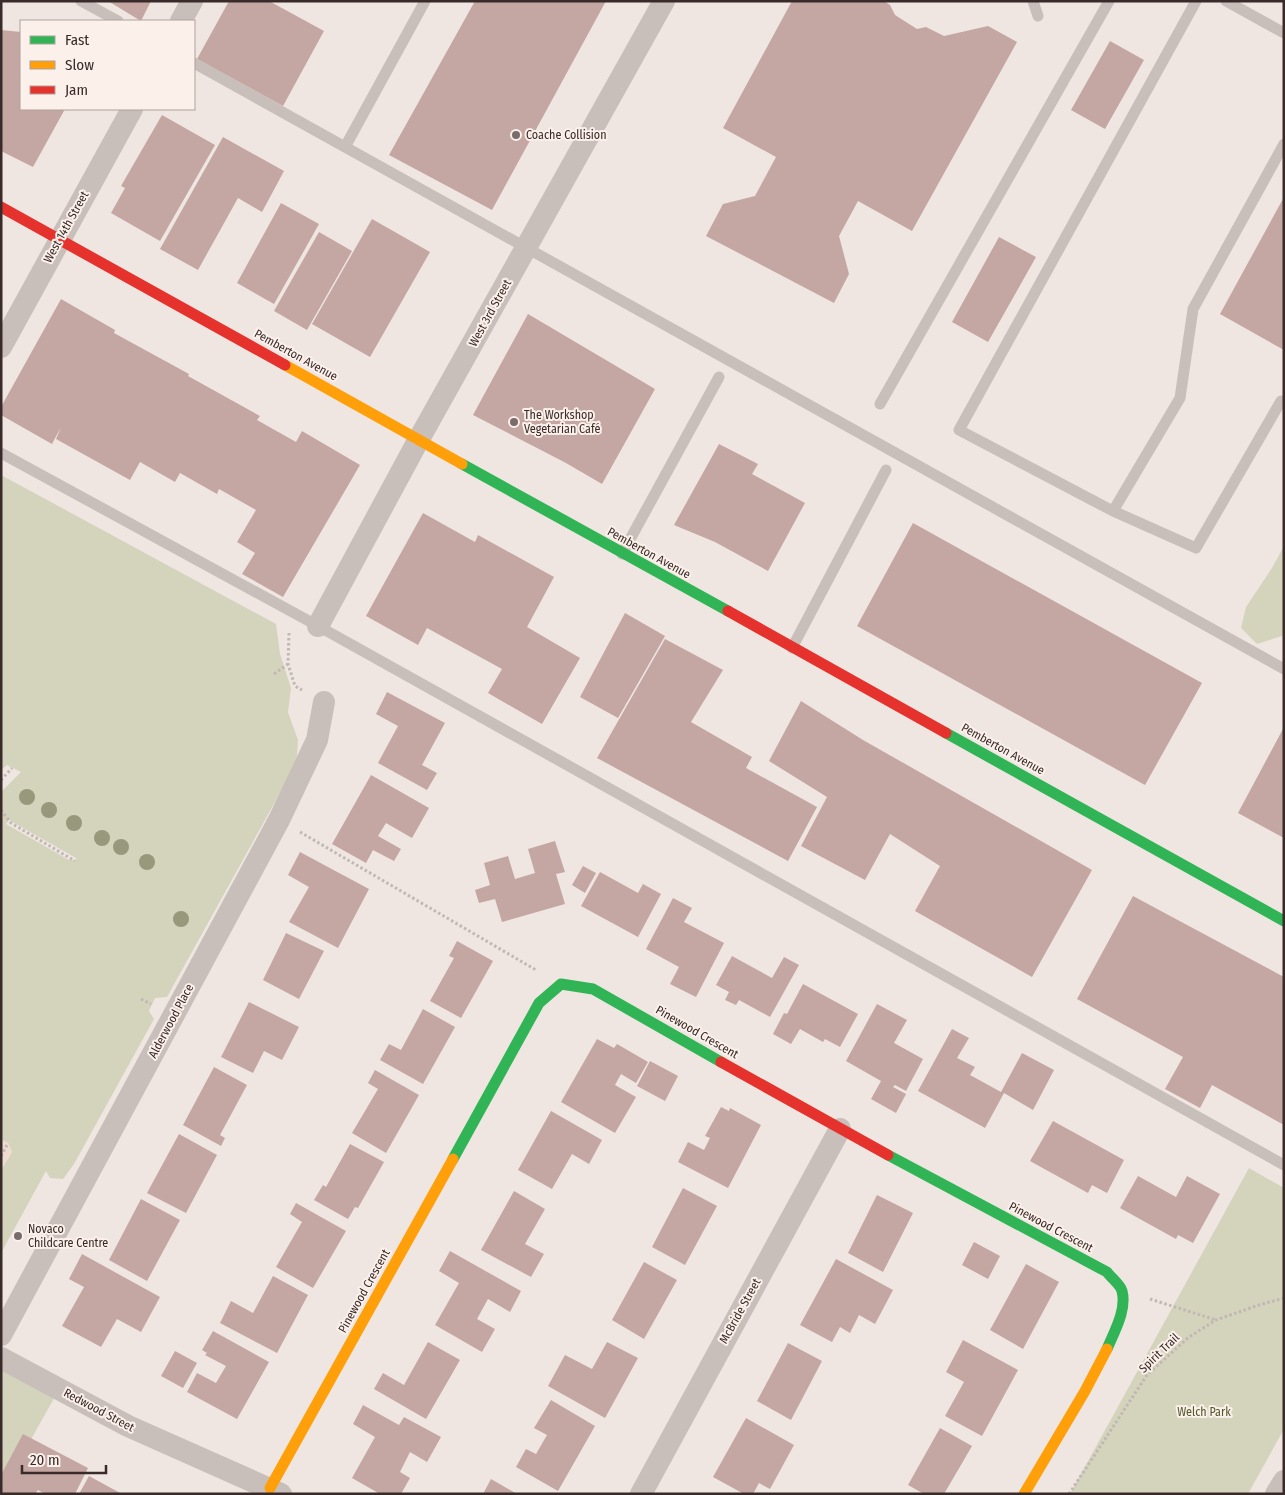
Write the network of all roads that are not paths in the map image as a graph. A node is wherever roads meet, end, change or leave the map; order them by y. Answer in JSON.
{"nodes":[{"id":1,"x":82,"y":1,"type":"edge"},
{"id":2,"x":192,"y":1,"type":"edge"},
{"id":3,"x":425,"y":1,"type":"edge"},
{"id":4,"x":664,"y":1,"type":"edge"},
{"id":5,"x":1033,"y":1,"type":"edge"},
{"id":6,"x":1109,"y":1,"type":"edge"},
{"id":7,"x":1196,"y":1,"type":"edge"},
{"id":8,"x":1226,"y":1,"type":"edge"},
{"id":9,"x":1038,"y":16,"type":"dead end"},
{"id":10,"x":116,"y":20,"type":"edge"},
{"id":11,"x":182,"y":20,"type":"edge"},
{"id":12,"x":1284,"y":33,"type":"edge"},
{"id":13,"x":195,"y":65,"type":"edge"},
{"id":14,"x":131,"y":110,"type":"edge"},
{"id":15,"x":1284,"y":144,"type":"edge"},
{"id":16,"x":345,"y":147,"type":"junction"},
{"id":17,"x":1,"y":207,"type":"edge"},
{"id":18,"x":59,"y":239,"type":"junction"},
{"id":19,"x":526,"y":249,"type":"junction"},
{"id":20,"x":1,"y":347,"type":"edge"},
{"id":21,"x":720,"y":377,"type":"dead end"},
{"id":22,"x":1281,"y":400,"type":"dead end"},
{"id":23,"x":880,"y":404,"type":"dead end"},
{"id":24,"x":419,"y":439,"type":"junction"},
{"id":25,"x":1,"y":453,"type":"edge"},
{"id":26,"x":886,"y":470,"type":"dead end"},
{"id":27,"x":1113,"y":511,"type":"junction"},
{"id":28,"x":622,"y":554,"type":"junction"},
{"id":29,"x":318,"y":626,"type":"junction"},
{"id":30,"x":792,"y":648,"type":"junction"},
{"id":31,"x":1284,"y":669,"type":"edge"},
{"id":32,"x":324,"y":702,"type":"road end"},
{"id":33,"x":1284,"y":921,"type":"edge"},
{"id":34,"x":840,"y":1129,"type":"junction"},
{"id":35,"x":1284,"y":1165,"type":"edge"},
{"id":36,"x":1,"y":1335,"type":"edge"},
{"id":37,"x":1,"y":1358,"type":"edge"},
{"id":38,"x":1284,"y":1481,"type":"edge"},
{"id":39,"x":275,"y":1491,"type":"edge"},
{"id":40,"x":641,"y":1494,"type":"edge"},
{"id":41,"x":1024,"y":1494,"type":"edge"},
{"id":42,"x":1276,"y":1494,"type":"edge"}],
"edges":[{"from":1,"to":10,"type":"lane"},
{"from":2,"to":11,"type":"street"},
{"from":3,"to":16,"type":"lane"},
{"from":4,"to":19,"type":"street","name":"West 3rd Street"},
{"from":5,"to":9,"type":"lane"},
{"from":6,"to":23,"type":"lane"},
{"from":7,"to":27,"type":"lane"},
{"from":8,"to":12,"type":"lane"},
{"from":13,"to":16,"type":"lane"},
{"from":14,"to":18,"type":"street","name":"West 14th Street"},
{"from":15,"to":27,"type":"lane"},
{"from":16,"to":19,"type":"lane"},
{"from":17,"to":18,"type":"street","name":"Pemberton Avenue"},
{"from":18,"to":20,"type":"street","name":"West 14th Street"},
{"from":18,"to":24,"type":"street","name":"Pemberton Avenue"},
{"from":19,"to":24,"type":"street","name":"West 3rd Street"},
{"from":19,"to":31,"type":"lane"},
{"from":21,"to":28,"type":"lane"},
{"from":22,"to":27,"type":"lane"},
{"from":24,"to":28,"type":"street","name":"Pemberton Avenue"},
{"from":24,"to":29,"type":"street","name":"West 3rd Street"},
{"from":25,"to":29,"type":"lane"},
{"from":26,"to":30,"type":"lane"},
{"from":28,"to":30,"type":"street","name":"Pemberton Avenue"},
{"from":29,"to":35,"type":"lane"},
{"from":30,"to":33,"type":"street","name":"Pemberton Avenue"},
{"from":32,"to":36,"type":"street","name":"Alderwood Place"},
{"from":34,"to":39,"type":"street","name":"Pinewood Crescent"},
{"from":34,"to":40,"type":"street","name":"McBride Street"},
{"from":34,"to":41,"type":"street","name":"Pinewood Crescent"},
{"from":37,"to":39,"type":"street","name":"Redwood Street"},
{"from":38,"to":42,"type":"street"}]}
